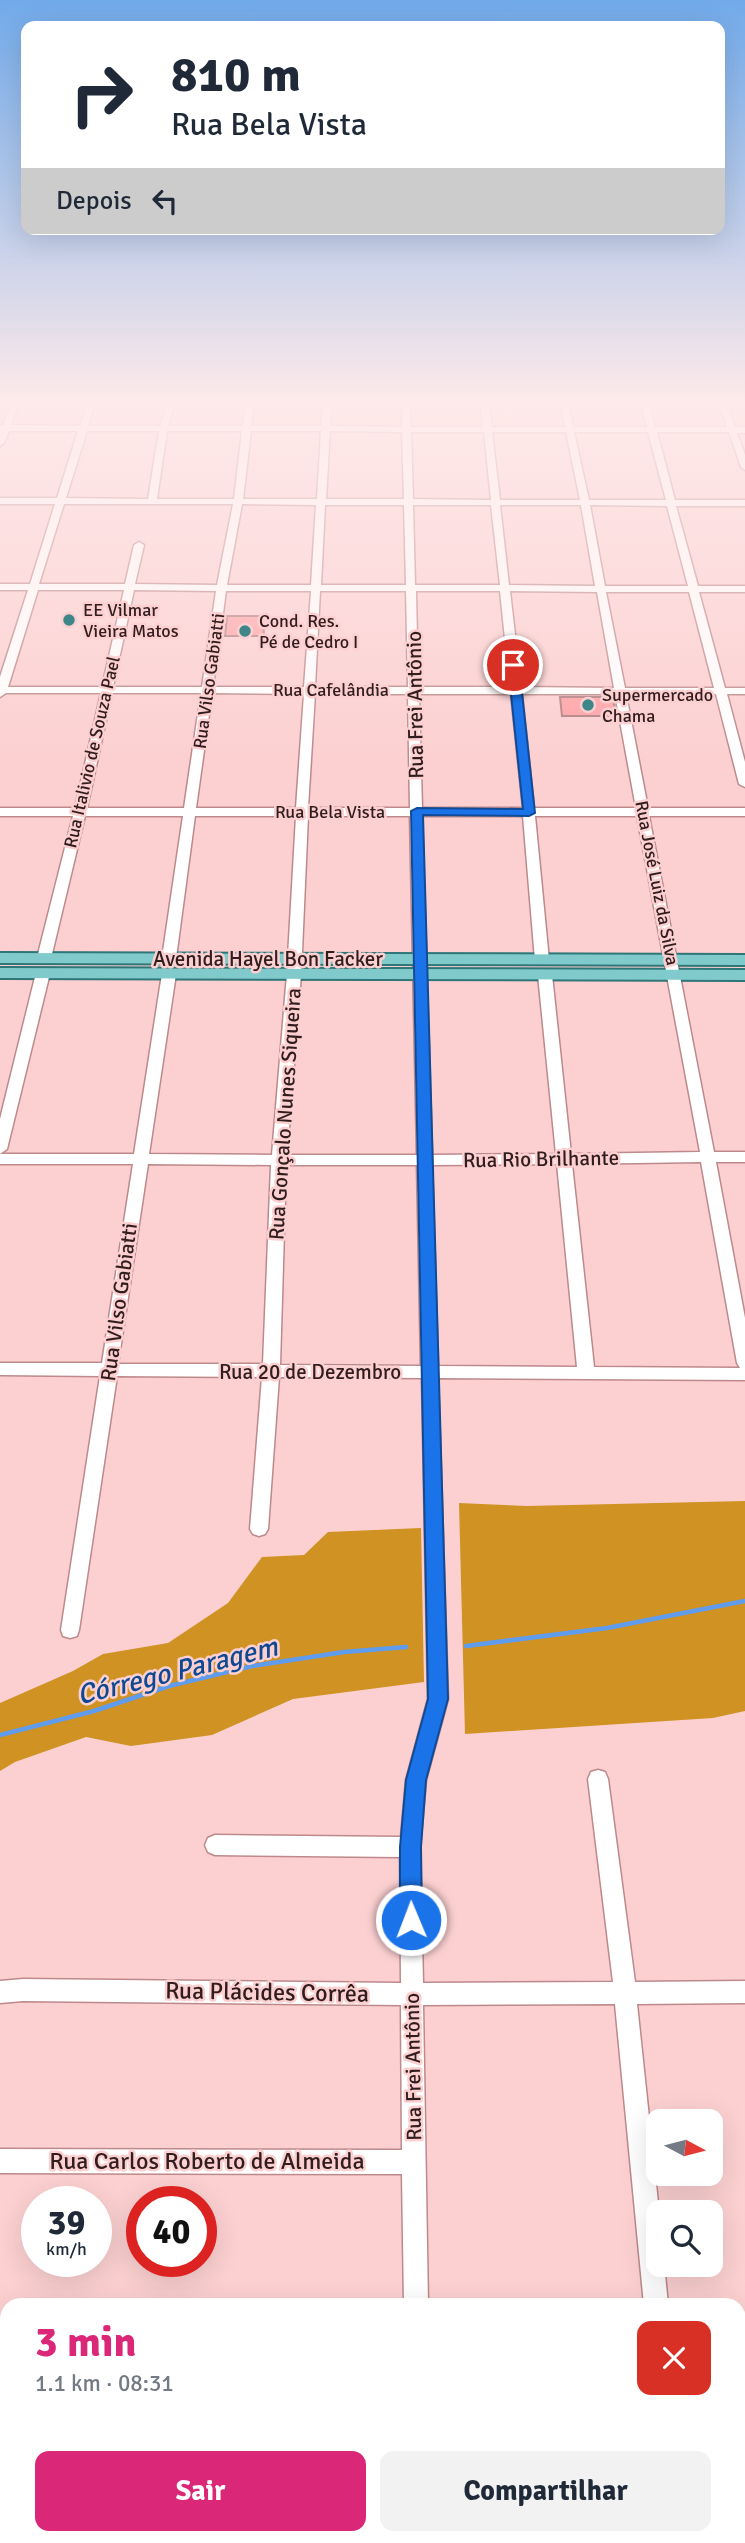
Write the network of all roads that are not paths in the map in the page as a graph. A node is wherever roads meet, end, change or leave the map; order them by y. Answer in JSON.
{"nodes":[{"id":1,"x":54,"y":523,"type":"edge"},
{"id":2,"x":234,"y":523,"type":"edge"},
{"id":3,"x":321,"y":523,"type":"edge"},
{"id":4,"x":410,"y":523,"type":"edge"},
{"id":5,"x":499,"y":523,"type":"edge"},
{"id":6,"x":589,"y":523,"type":"edge"},
{"id":7,"x":676,"y":523,"type":"edge"},
{"id":8,"x":139,"y":545,"type":"dead end"},
{"id":9,"x":0,"y":587,"type":"edge"},
{"id":10,"x":34,"y":587,"type":"junction"},
{"id":11,"x":129,"y":587,"type":"junction"},
{"id":12,"x":222,"y":588,"type":"junction"},
{"id":13,"x":316,"y":588,"type":"junction"},
{"id":14,"x":412,"y":588,"type":"junction"},
{"id":15,"x":506,"y":589,"type":"junction"},
{"id":16,"x":601,"y":589,"type":"junction"},
{"id":17,"x":695,"y":589,"type":"junction"},
{"id":18,"x":745,"y":589,"type":"edge"},
{"id":19,"x":106,"y":690,"type":"junction"},
{"id":20,"x":206,"y":690,"type":"junction"},
{"id":21,"x":310,"y":690,"type":"junction"},
{"id":22,"x":0,"y":691,"type":"edge"},
{"id":23,"x":414,"y":691,"type":"junction"},
{"id":24,"x":516,"y":691,"type":"junction"},
{"id":25,"x":619,"y":691,"type":"junction"},
{"id":26,"x":721,"y":691,"type":"junction"},
{"id":27,"x":745,"y":691,"type":"edge"},
{"id":28,"x":745,"y":784,"type":"edge"},
{"id":29,"x":302,"y":811,"type":"junction"},
{"id":30,"x":417,"y":811,"type":"junction"},
{"id":31,"x":0,"y":812,"type":"edge"},
{"id":32,"x":80,"y":812,"type":"junction"},
{"id":33,"x":642,"y":812,"type":"junction"},
{"id":34,"x":745,"y":812,"type":"edge"},
{"id":35,"x":191,"y":813,"type":"junction"},
{"id":36,"x":529,"y":813,"type":"junction"},
{"id":37,"x":0,"y":958,"type":"edge"},
{"id":38,"x":745,"y":960,"type":"edge"},
{"id":39,"x":43,"y":966,"type":"junction"},
{"id":40,"x":169,"y":966,"type":"junction"},
{"id":41,"x":294,"y":966,"type":"junction"},
{"id":42,"x":420,"y":967,"type":"junction"},
{"id":43,"x":544,"y":967,"type":"junction"},
{"id":44,"x":672,"y":967,"type":"junction"},
{"id":45,"x":0,"y":973,"type":"edge"},
{"id":46,"x":745,"y":975,"type":"edge"},
{"id":47,"x":0,"y":1149,"type":"edge"},
{"id":48,"x":706,"y":1156,"type":"junction"},
{"id":49,"x":745,"y":1157,"type":"edge"},
{"id":50,"x":0,"y":1159,"type":"edge"},
{"id":51,"x":140,"y":1159,"type":"junction"},
{"id":52,"x":279,"y":1159,"type":"junction"},
{"id":53,"x":564,"y":1159,"type":"junction"},
{"id":54,"x":424,"y":1160,"type":"junction"},
{"id":55,"x":745,"y":1363,"type":"edge"},
{"id":56,"x":0,"y":1369,"type":"edge"},
{"id":57,"x":109,"y":1370,"type":"junction"},
{"id":58,"x":271,"y":1371,"type":"junction"},
{"id":59,"x":429,"y":1373,"type":"junction"},
{"id":60,"x":586,"y":1373,"type":"junction"},
{"id":61,"x":745,"y":1374,"type":"edge"},
{"id":62,"x":259,"y":1530,"type":"dead end"},
{"id":63,"x":70,"y":1630,"type":"dead end"},
{"id":64,"x":598,"y":1779,"type":"dead end"},
{"id":65,"x":215,"y":1845,"type":"dead end"},
{"id":66,"x":410,"y":1847,"type":"junction"},
{"id":67,"x":0,"y":1992,"type":"edge"},
{"id":68,"x":745,"y":1992,"type":"edge"},
{"id":69,"x":625,"y":1993,"type":"junction"},
{"id":70,"x":412,"y":1994,"type":"junction"},
{"id":71,"x":0,"y":2161,"type":"edge"},
{"id":72,"x":414,"y":2162,"type":"junction"},
{"id":73,"x":416,"y":2298,"type":"edge"},
{"id":74,"x":655,"y":2298,"type":"edge"}],
"edges":[{"from":1,"to":10,"type":"street"},
{"from":2,"to":12,"type":"street","name":"Rua Vilso Gabiatti"},
{"from":3,"to":13,"type":"street","name":"Rua Gonçalo Nunes Siqueira"},
{"from":4,"to":14,"type":"street","name":"Rua Frei Antônio"},
{"from":5,"to":15,"type":"street"},
{"from":6,"to":16,"type":"street","name":"Rua José Luiz da Silva"},
{"from":7,"to":17,"type":"street"},
{"from":8,"to":11,"type":"street","name":"Rua Italivio de Souza Pael"},
{"from":9,"to":10,"type":"street"},
{"from":10,"to":11,"type":"street"},
{"from":10,"to":22,"type":"street"},
{"from":11,"to":12,"type":"street"},
{"from":11,"to":19,"type":"street","name":"Rua Italivio de Souza Pael"},
{"from":12,"to":13,"type":"street"},
{"from":12,"to":20,"type":"street","name":"Rua Vilso Gabiatti"},
{"from":13,"to":14,"type":"street"},
{"from":13,"to":21,"type":"street","name":"Rua Gonçalo Nunes Siqueira"},
{"from":14,"to":15,"type":"street"},
{"from":14,"to":23,"type":"street","name":"Rua Frei Antônio"},
{"from":15,"to":16,"type":"street"},
{"from":15,"to":24,"type":"street"},
{"from":16,"to":17,"type":"street"},
{"from":16,"to":25,"type":"street","name":"Rua José Luiz da Silva"},
{"from":17,"to":18,"type":"street"},
{"from":17,"to":26,"type":"street"},
{"from":19,"to":20,"type":"street","name":"Rua Cafelândia"},
{"from":19,"to":22,"type":"street","name":"Rua Cafelândia"},
{"from":19,"to":32,"type":"street","name":"Rua Italivio de Souza Pael"},
{"from":20,"to":21,"type":"street","name":"Rua Cafelândia"},
{"from":20,"to":35,"type":"street","name":"Rua Vilso Gabiatti"},
{"from":21,"to":23,"type":"street","name":"Rua Cafelândia"},
{"from":21,"to":29,"type":"street","name":"Rua Gonçalo Nunes Siqueira"},
{"from":23,"to":24,"type":"street","name":"Rua Cafelândia"},
{"from":23,"to":30,"type":"street","name":"Rua Frei Antônio"},
{"from":24,"to":25,"type":"street","name":"Rua Cafelândia"},
{"from":24,"to":36,"type":"street"},
{"from":25,"to":26,"type":"street","name":"Rua Cafelândia"},
{"from":25,"to":33,"type":"street","name":"Rua José Luiz da Silva"},
{"from":26,"to":27,"type":"street","name":"Rua Cafelândia"},
{"from":26,"to":28,"type":"street"},
{"from":29,"to":30,"type":"street","name":"Rua Bela Vista"},
{"from":29,"to":35,"type":"street","name":"Rua Bela Vista"},
{"from":29,"to":41,"type":"street","name":"Rua Gonçalo Nunes Siqueira"},
{"from":30,"to":36,"type":"street","name":"Rua Bela Vista"},
{"from":30,"to":42,"type":"street","name":"Rua Frei Antônio"},
{"from":31,"to":32,"type":"street","name":"Rua Bela Vista"},
{"from":32,"to":35,"type":"street","name":"Rua Bela Vista"},
{"from":32,"to":39,"type":"street","name":"Rua Italivio de Souza Pael"},
{"from":33,"to":34,"type":"street","name":"Rua Bela Vista"},
{"from":33,"to":36,"type":"street","name":"Rua Bela Vista"},
{"from":33,"to":44,"type":"street","name":"Rua José Luiz da Silva"},
{"from":35,"to":40,"type":"street","name":"Rua Vilso Gabiatti"},
{"from":36,"to":43,"type":"street"},
{"from":37,"to":39,"type":"main road","name":"Avenida Hayel Bon Facker"},
{"from":38,"to":44,"type":"main road","name":"Avenida Hayel Bon Facker"},
{"from":39,"to":40,"type":"main road","name":"Avenida Hayel Bon Facker"},
{"from":39,"to":45,"type":"main road","name":"Avenida Hayel Bon Facker"},
{"from":39,"to":47,"type":"street","name":"Rua Italivio de Souza Pael"},
{"from":40,"to":41,"type":"main road","name":"Avenida Hayel Bon Facker"},
{"from":40,"to":51,"type":"street","name":"Rua Vilso Gabiatti"},
{"from":41,"to":42,"type":"main road","name":"Avenida Hayel Bon Facker"},
{"from":41,"to":52,"type":"street","name":"Rua Gonçalo Nunes Siqueira"},
{"from":42,"to":43,"type":"main road","name":"Avenida Hayel Bon Facker"},
{"from":42,"to":54,"type":"street","name":"Rua Frei Antônio"},
{"from":43,"to":44,"type":"main road","name":"Avenida Hayel Bon Facker"},
{"from":43,"to":53,"type":"street"},
{"from":44,"to":46,"type":"main road","name":"Avenida Hayel Bon Facker"},
{"from":44,"to":48,"type":"street","name":"Rua José Luiz da Silva"},
{"from":48,"to":49,"type":"street","name":"Rua Rio Brilhante"},
{"from":48,"to":53,"type":"street","name":"Rua Rio Brilhante"},
{"from":48,"to":55,"type":"street","name":"Rua José Luiz da Silva"},
{"from":50,"to":51,"type":"street","name":"Rua Rio Brilhante"},
{"from":51,"to":52,"type":"street","name":"Rua Rio Brilhante"},
{"from":51,"to":57,"type":"street","name":"Rua Vilso Gabiatti"},
{"from":52,"to":54,"type":"street","name":"Rua Rio Brilhante"},
{"from":52,"to":58,"type":"street","name":"Rua Gonçalo Nunes Siqueira"},
{"from":53,"to":54,"type":"street","name":"Rua Rio Brilhante"},
{"from":53,"to":60,"type":"street"},
{"from":54,"to":59,"type":"street","name":"Rua Frei Antônio"},
{"from":56,"to":57,"type":"street","name":"Rua 20 de Dezembro"},
{"from":57,"to":58,"type":"street","name":"Rua 20 de Dezembro"},
{"from":57,"to":63,"type":"street","name":"Rua Vilso Gabiatti"},
{"from":58,"to":59,"type":"street","name":"Rua 20 de Dezembro"},
{"from":58,"to":62,"type":"street","name":"Rua Gonçalo Nunes Siqueira"},
{"from":59,"to":60,"type":"street","name":"Rua 20 de Dezembro"},
{"from":59,"to":66,"type":"street","name":"Rua Frei Antônio"},
{"from":60,"to":61,"type":"street","name":"Rua 20 de Dezembro"},
{"from":64,"to":69,"type":"street"},
{"from":65,"to":66,"type":"street"},
{"from":66,"to":70,"type":"street","name":"Rua Frei Antônio"},
{"from":67,"to":70,"type":"street","name":"Rua Plácides Corrêa"},
{"from":68,"to":69,"type":"street","name":"Rua Plácides Corrêa"},
{"from":69,"to":70,"type":"street","name":"Rua Plácides Corrêa"},
{"from":69,"to":74,"type":"street"},
{"from":70,"to":72,"type":"street","name":"Rua Frei Antônio"},
{"from":71,"to":72,"type":"street","name":"Rua Carlos Roberto de Almeida"},
{"from":72,"to":73,"type":"street","name":"Rua Frei Antônio"}]}
